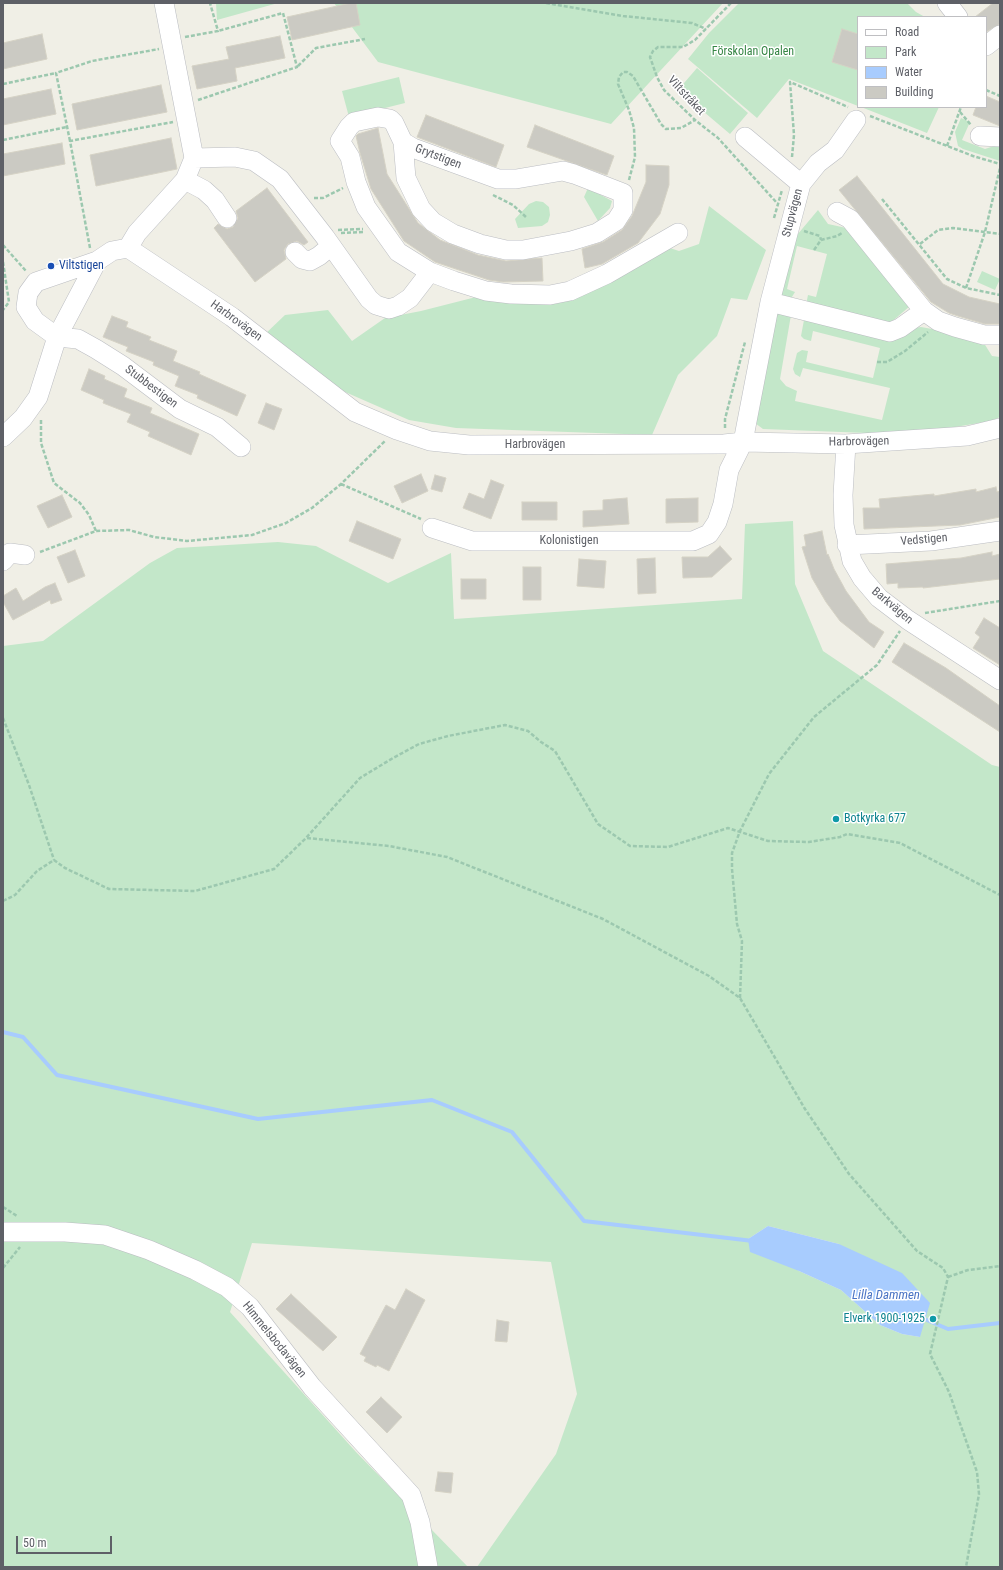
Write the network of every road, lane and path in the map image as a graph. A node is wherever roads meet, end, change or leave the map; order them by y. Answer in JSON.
{"nodes":[{"id":1,"x":164,"y":3,"type":"edge"},
{"id":2,"x":210,"y":3,"type":"edge"},
{"id":3,"x":546,"y":3,"type":"edge"},
{"id":4,"x":731,"y":3,"type":"edge"},
{"id":5,"x":947,"y":3,"type":"edge"},
{"id":6,"x":957,"y":16,"type":"edge"},
{"id":7,"x":706,"y":29,"type":"junction"},
{"id":8,"x":218,"y":31,"type":"junction"},
{"id":9,"x":1000,"y":35,"type":"edge"},
{"id":10,"x":364,"y":39,"type":"dead end"},
{"id":11,"x":171,"y":43,"type":"junction"},
{"id":12,"x":987,"y":45,"type":"edge"},
{"id":13,"x":297,"y":67,"type":"junction"},
{"id":14,"x":56,"y":73,"type":"junction"},
{"id":15,"x":3,"y":84,"type":"edge"},
{"id":16,"x":987,"y":90,"type":"edge"},
{"id":17,"x":1000,"y":96,"type":"edge"},
{"id":18,"x":961,"y":108,"type":"edge"},
{"id":19,"x":186,"y":112,"type":"junction"},
{"id":20,"x":858,"y":114,"type":"junction"},
{"id":21,"x":695,"y":120,"type":"junction"},
{"id":22,"x":67,"y":127,"type":"junction"},
{"id":23,"x":980,"y":136,"type":"dead end"},
{"id":24,"x":745,"y":137,"type":"dead end"},
{"id":25,"x":1000,"y":138,"type":"edge"},
{"id":26,"x":3,"y":140,"type":"edge"},
{"id":27,"x":70,"y":141,"type":"junction"},
{"id":28,"x":403,"y":142,"type":"junction"},
{"id":29,"x":947,"y":146,"type":"junction"},
{"id":30,"x":194,"y":158,"type":"junction"},
{"id":31,"x":1000,"y":164,"type":"edge"},
{"id":32,"x":1000,"y":168,"type":"edge"},
{"id":33,"x":794,"y":178,"type":"junction"},
{"id":34,"x":185,"y":180,"type":"junction"},
{"id":35,"x":342,"y":189,"type":"dead end"},
{"id":36,"x":623,"y":193,"type":"junction"},
{"id":37,"x":294,"y":197,"type":"junction"},
{"id":38,"x":882,"y":199,"type":"dead end"},
{"id":39,"x":844,"y":215,"type":"joint"},
{"id":40,"x":227,"y":218,"type":"dead end"},
{"id":41,"x":380,"y":227,"type":"junction"},
{"id":42,"x":789,"y":227,"type":"junction"},
{"id":43,"x":985,"y":232,"type":"junction"},
{"id":44,"x":678,"y":233,"type":"dead end"},
{"id":45,"x":1000,"y":234,"type":"edge"},
{"id":46,"x":326,"y":238,"type":"junction"},
{"id":47,"x":821,"y":240,"type":"junction"},
{"id":48,"x":3,"y":244,"type":"edge"},
{"id":49,"x":920,"y":244,"type":"junction"},
{"id":50,"x":128,"y":248,"type":"junction"},
{"id":51,"x":814,"y":250,"type":"dead end"},
{"id":52,"x":295,"y":252,"type":"dead end"},
{"id":53,"x":97,"y":261,"type":"junction"},
{"id":54,"x":3,"y":262,"type":"edge"},
{"id":55,"x":430,"y":272,"type":"junction"},
{"id":56,"x":36,"y":282,"type":"junction"},
{"id":57,"x":966,"y":288,"type":"junction"},
{"id":58,"x":1000,"y":295,"type":"edge"},
{"id":59,"x":770,"y":302,"type":"junction"},
{"id":60,"x":3,"y":310,"type":"edge"},
{"id":61,"x":931,"y":316,"type":"junction"},
{"id":62,"x":1000,"y":335,"type":"edge"},
{"id":63,"x":57,"y":337,"type":"junction"},
{"id":64,"x":877,"y":362,"type":"dead end"},
{"id":65,"x":42,"y":415,"type":"dead end"},
{"id":66,"x":1000,"y":428,"type":"edge"},
{"id":67,"x":397,"y":430,"type":"junction"},
{"id":68,"x":3,"y":437,"type":"edge"},
{"id":69,"x":743,"y":442,"type":"junction"},
{"id":70,"x":846,"y":444,"type":"junction"},
{"id":71,"x":241,"y":447,"type":"dead end"},
{"id":72,"x":341,"y":484,"type":"junction"},
{"id":73,"x":432,"y":528,"type":"joint"},
{"id":74,"x":96,"y":531,"type":"junction"},
{"id":75,"x":1000,"y":531,"type":"edge"},
{"id":76,"x":847,"y":545,"type":"junction"},
{"id":77,"x":25,"y":555,"type":"joint"},
{"id":78,"x":3,"y":561,"type":"edge"},
{"id":79,"x":1000,"y":602,"type":"edge"},
{"id":80,"x":908,"y":620,"type":"junction"},
{"id":81,"x":1000,"y":680,"type":"edge"},
{"id":82,"x":3,"y":718,"type":"edge"},
{"id":83,"x":740,"y":831,"type":"junction"},
{"id":84,"x":306,"y":838,"type":"junction"},
{"id":85,"x":54,"y":860,"type":"junction"},
{"id":86,"x":1000,"y":895,"type":"edge"},
{"id":87,"x":3,"y":901,"type":"edge"},
{"id":88,"x":740,"y":998,"type":"junction"},
{"id":89,"x":3,"y":1232,"type":"edge"},
{"id":90,"x":1000,"y":1266,"type":"edge"},
{"id":91,"x":948,"y":1277,"type":"junction"},
{"id":92,"x":428,"y":1567,"type":"edge"},
{"id":93,"x":966,"y":1567,"type":"edge"}],
"edges":[{"from":1,"to":11,"type":"street"},
{"from":2,"to":8,"type":"path"},
{"from":3,"to":7,"type":"path"},
{"from":4,"to":7,"type":"path"},
{"from":5,"to":6,"type":"street"},
{"from":7,"to":21,"type":"path","name":"Viltstråket"},
{"from":8,"to":11,"type":"path"},
{"from":8,"to":13,"type":"path"},
{"from":9,"to":12,"type":"street"},
{"from":10,"to":13,"type":"path"},
{"from":11,"to":14,"type":"path"},
{"from":11,"to":19,"type":"street"},
{"from":13,"to":19,"type":"path"},
{"from":14,"to":15,"type":"path"},
{"from":14,"to":22,"type":"path"},
{"from":16,"to":17,"type":"path"},
{"from":18,"to":29,"type":"path"},
{"from":19,"to":27,"type":"path"},
{"from":19,"to":30,"type":"street"},
{"from":20,"to":29,"type":"path"},
{"from":20,"to":33,"type":"street","name":"Stupvägen"},
{"from":20,"to":33,"type":"path"},
{"from":21,"to":33,"type":"path","name":"Viltstråket"},
{"from":21,"to":36,"type":"path"},
{"from":22,"to":26,"type":"path"},
{"from":22,"to":27,"type":"path"},
{"from":23,"to":25,"type":"street"},
{"from":24,"to":33,"type":"street"},
{"from":27,"to":53,"type":"path"},
{"from":28,"to":36,"type":"street","name":"Grytstigen"},
{"from":28,"to":36,"type":"street"},
{"from":28,"to":41,"type":"street","name":"Grytstigen"},
{"from":29,"to":31,"type":"path"},
{"from":30,"to":34,"type":"street"},
{"from":30,"to":37,"type":"street"},
{"from":32,"to":43,"type":"path"},
{"from":33,"to":42,"type":"street","name":"Stupvägen"},
{"from":34,"to":40,"type":"street"},
{"from":34,"to":50,"type":"street"},
{"from":35,"to":37,"type":"path"},
{"from":37,"to":46,"type":"street"},
{"from":38,"to":49,"type":"path"},
{"from":39,"to":47,"type":"path"},
{"from":39,"to":61,"type":"street"},
{"from":41,"to":46,"type":"path"},
{"from":41,"to":46,"type":"path"},
{"from":41,"to":55,"type":"street","name":"Grytstigen"},
{"from":42,"to":47,"type":"path"},
{"from":42,"to":59,"type":"street","name":"Stupvägen"},
{"from":43,"to":45,"type":"path"},
{"from":43,"to":49,"type":"path"},
{"from":43,"to":57,"type":"path"},
{"from":44,"to":55,"type":"street","name":"Grytstigen"},
{"from":46,"to":52,"type":"street"},
{"from":46,"to":55,"type":"street"},
{"from":47,"to":51,"type":"path"},
{"from":48,"to":56,"type":"path"},
{"from":49,"to":57,"type":"path"},
{"from":50,"to":53,"type":"street"},
{"from":50,"to":67,"type":"street","name":"Harbrovägen"},
{"from":53,"to":56,"type":"street"},
{"from":53,"to":63,"type":"street"},
{"from":54,"to":60,"type":"path"},
{"from":56,"to":63,"type":"street"},
{"from":57,"to":58,"type":"path"},
{"from":59,"to":61,"type":"street"},
{"from":59,"to":69,"type":"street","name":"Stupvägen"},
{"from":61,"to":62,"type":"street"},
{"from":61,"to":64,"type":"path"},
{"from":63,"to":68,"type":"street"},
{"from":63,"to":71,"type":"street","name":"Stubbestigen"},
{"from":65,"to":74,"type":"path"},
{"from":66,"to":70,"type":"street","name":"Harbrovägen"},
{"from":67,"to":69,"type":"street","name":"Harbrovägen"},
{"from":67,"to":72,"type":"path"},
{"from":69,"to":70,"type":"street","name":"Harbrovägen"},
{"from":69,"to":73,"type":"street","name":"Kolonistigen"},
{"from":70,"to":76,"type":"street","name":"Barkvägen"},
{"from":72,"to":73,"type":"path"},
{"from":72,"to":74,"type":"path"},
{"from":74,"to":77,"type":"path"},
{"from":75,"to":76,"type":"street","name":"Vedstigen"},
{"from":76,"to":80,"type":"street","name":"Barkvägen"},
{"from":77,"to":78,"type":"street"},
{"from":79,"to":80,"type":"path"},
{"from":80,"to":81,"type":"street","name":"Barkvägen"},
{"from":80,"to":83,"type":"path"},
{"from":82,"to":85,"type":"path"},
{"from":83,"to":84,"type":"path"},
{"from":83,"to":86,"type":"path"},
{"from":83,"to":88,"type":"path"},
{"from":84,"to":85,"type":"path"},
{"from":84,"to":88,"type":"path"},
{"from":85,"to":87,"type":"path"},
{"from":88,"to":91,"type":"path"},
{"from":89,"to":92,"type":"street","name":"Himmelsbodavägen"},
{"from":90,"to":91,"type":"path"},
{"from":91,"to":93,"type":"path"}]}
